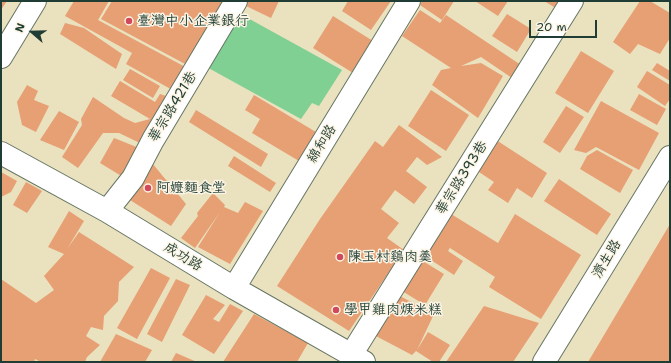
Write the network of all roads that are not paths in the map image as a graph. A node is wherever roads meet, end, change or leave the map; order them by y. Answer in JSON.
{"nodes":[{"id":1,"x":35,"y":1,"type":"edge"},
{"id":2,"x":236,"y":1,"type":"edge"},
{"id":3,"x":409,"y":1,"type":"edge"},
{"id":4,"x":572,"y":1,"type":"edge"},
{"id":5,"x":1,"y":56,"type":"edge"},
{"id":6,"x":1,"y":153,"type":"edge"},
{"id":7,"x":670,"y":157,"type":"edge"},
{"id":8,"x":106,"y":211,"type":"junction"},
{"id":9,"x":234,"y":288,"type":"junction"},
{"id":10,"x":358,"y":358,"type":"edge"},
{"id":11,"x":544,"y":362,"type":"edge"}],
"edges":[{"from":1,"to":5,"type":"street"},
{"from":2,"to":8,"type":"street","name":"華宗路421巷"},
{"from":3,"to":9,"type":"street","name":"綿和路"},
{"from":4,"to":10,"type":"street","name":"華宗路393巷"},
{"from":6,"to":8,"type":"street","name":"成功路"},
{"from":7,"to":11,"type":"street","name":"濟生路"},
{"from":8,"to":9,"type":"street","name":"成功路"},
{"from":9,"to":10,"type":"street","name":"成功路"}]}
